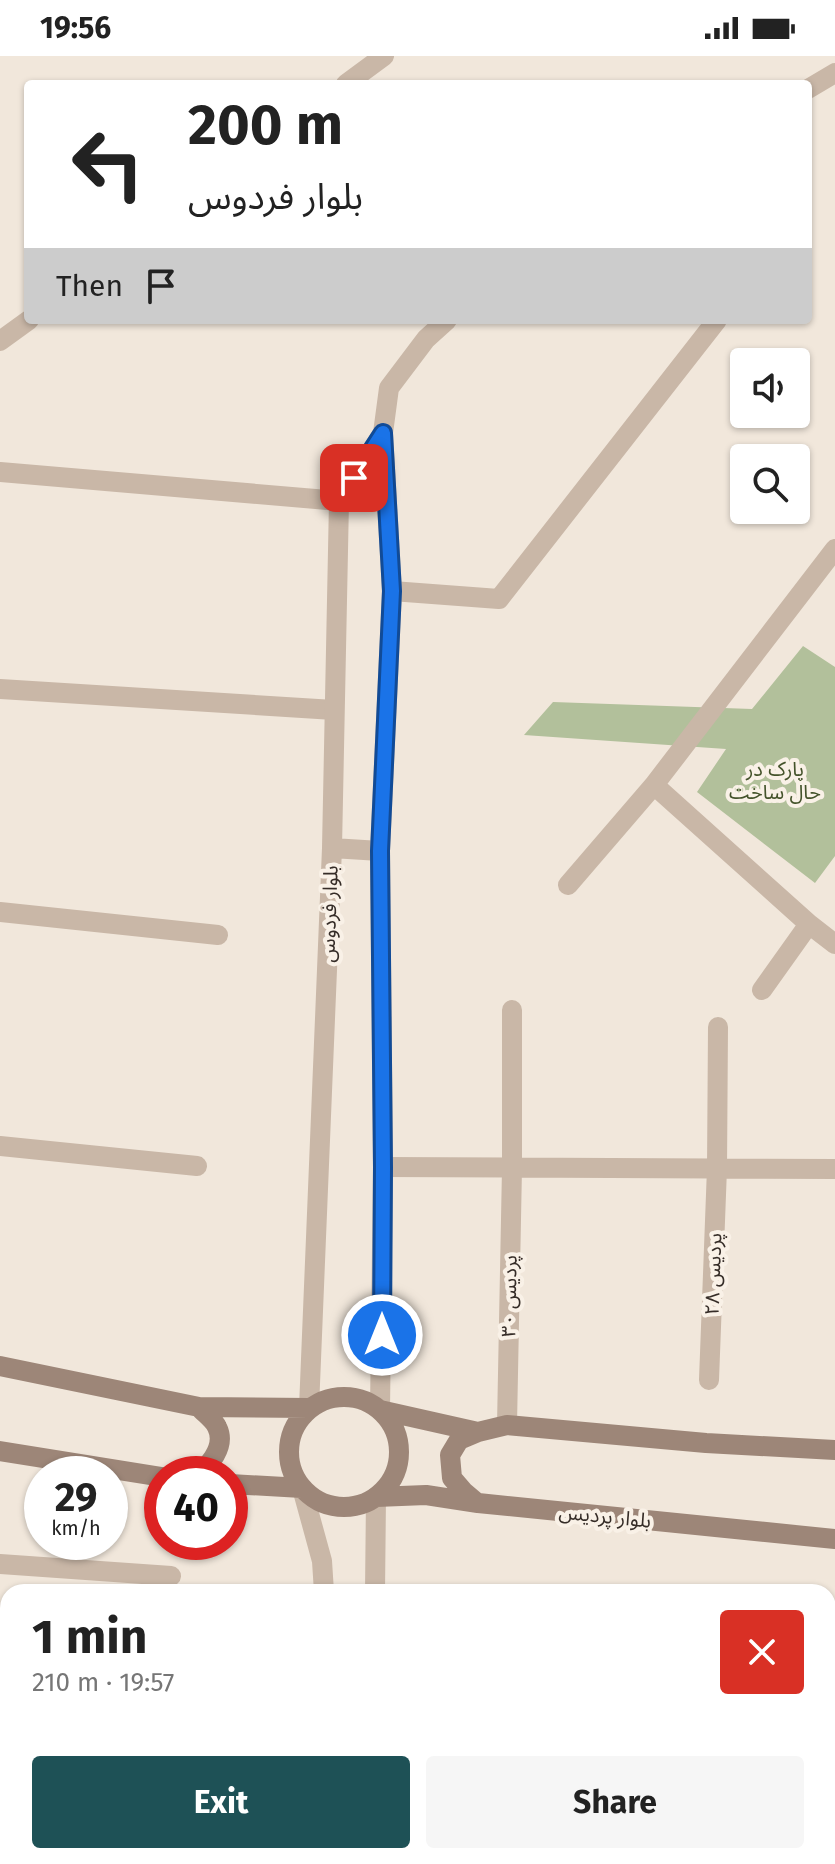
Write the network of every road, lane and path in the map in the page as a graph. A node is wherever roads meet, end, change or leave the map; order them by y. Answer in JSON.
{"nodes":[{"id":1,"x":384,"y":56,"type":"edge"},
{"id":2,"x":835,"y":73,"type":"edge"},
{"id":3,"x":351,"y":80,"type":"edge"},
{"id":4,"x":812,"y":87,"type":"edge"},
{"id":5,"x":24,"y":324,"type":"edge"},
{"id":6,"x":443,"y":324,"type":"edge"},
{"id":7,"x":714,"y":324,"type":"edge"},
{"id":8,"x":0,"y":341,"type":"edge"},
{"id":9,"x":383,"y":433,"type":"junction"},
{"id":10,"x":0,"y":472,"type":"edge"},
{"id":11,"x":339,"y":501,"type":"junction"},
{"id":12,"x":835,"y":549,"type":"edge"},
{"id":13,"x":392,"y":591,"type":"junction"},
{"id":14,"x":0,"y":689,"type":"edge"},
{"id":15,"x":334,"y":710,"type":"junction"},
{"id":16,"x":654,"y":785,"type":"junction"},
{"id":17,"x":332,"y":848,"type":"junction"},
{"id":18,"x":380,"y":851,"type":"junction"},
{"id":19,"x":568,"y":885,"type":"dead end"},
{"id":20,"x":0,"y":912,"type":"edge"},
{"id":21,"x":809,"y":924,"type":"junction"},
{"id":22,"x":218,"y":935,"type":"dead end"},
{"id":23,"x":835,"y":944,"type":"edge"},
{"id":24,"x":762,"y":990,"type":"dead end"},
{"id":25,"x":512,"y":1010,"type":"dead end"},
{"id":26,"x":718,"y":1027,"type":"dead end"},
{"id":27,"x":0,"y":1146,"type":"edge"},
{"id":28,"x":197,"y":1166,"type":"dead end"},
{"id":29,"x":383,"y":1167,"type":"junction"},
{"id":30,"x":512,"y":1168,"type":"junction"},
{"id":31,"x":717,"y":1168,"type":"junction"},
{"id":32,"x":835,"y":1169,"type":"edge"},
{"id":33,"x":0,"y":1366,"type":"edge"},
{"id":34,"x":709,"y":1380,"type":"dead end"},
{"id":35,"x":199,"y":1407,"type":"junction"},
{"id":36,"x":309,"y":1408,"type":"junction"},
{"id":37,"x":380,"y":1410,"type":"junction"},
{"id":38,"x":507,"y":1425,"type":"junction"},
{"id":39,"x":478,"y":1432,"type":"junction"},
{"id":40,"x":835,"y":1450,"type":"edge"},
{"id":41,"x":0,"y":1451,"type":"edge"},
{"id":42,"x":215,"y":1456,"type":"edge"},
{"id":43,"x":144,"y":1474,"type":"edge"},
{"id":44,"x":248,"y":1485,"type":"edge"},
{"id":45,"x":302,"y":1488,"type":"junction"},
{"id":46,"x":376,"y":1497,"type":"junction"},
{"id":47,"x":478,"y":1503,"type":"junction"},
{"id":48,"x":835,"y":1539,"type":"edge"},
{"id":49,"x":0,"y":1564,"type":"edge"},
{"id":50,"x":171,"y":1576,"type":"dead end"},
{"id":51,"x":323,"y":1584,"type":"edge"},
{"id":52,"x":375,"y":1584,"type":"edge"}],
"edges":[{"from":1,"to":3,"type":"street"},
{"from":2,"to":4,"type":"street"},
{"from":5,"to":8,"type":"street"},
{"from":6,"to":9,"type":"street"},
{"from":7,"to":13,"type":"street"},
{"from":9,"to":11,"type":"street"},
{"from":9,"to":13,"type":"street"},
{"from":10,"to":11,"type":"street"},
{"from":11,"to":15,"type":"street","name":"بلوار فردوس"},
{"from":12,"to":16,"type":"street"},
{"from":13,"to":18,"type":"street"},
{"from":14,"to":15,"type":"street"},
{"from":15,"to":17,"type":"street","name":"بلوار فردوس"},
{"from":16,"to":19,"type":"street"},
{"from":16,"to":21,"type":"street"},
{"from":17,"to":18,"type":"street"},
{"from":17,"to":36,"type":"street","name":"بلوار فردوس"},
{"from":18,"to":29,"type":"street"},
{"from":20,"to":22,"type":"street"},
{"from":21,"to":23,"type":"street"},
{"from":21,"to":24,"type":"street"},
{"from":25,"to":30,"type":"street","name":"پردیس ۳۰"},
{"from":26,"to":31,"type":"street","name":"پردیس ۲۸"},
{"from":27,"to":28,"type":"street"},
{"from":29,"to":30,"type":"street"},
{"from":29,"to":37,"type":"street"},
{"from":30,"to":31,"type":"street"},
{"from":30,"to":38,"type":"street","name":"پردیس ۳۰"},
{"from":31,"to":32,"type":"street"},
{"from":31,"to":34,"type":"street","name":"پردیس ۲۸"},
{"from":33,"to":35,"type":"main road"},
{"from":35,"to":36,"type":"main road"},
{"from":35,"to":42,"type":"main road"},
{"from":36,"to":37,"type":"main road"},
{"from":36,"to":45,"type":"main road"},
{"from":37,"to":39,"type":"main road"},
{"from":37,"to":46,"type":"main road"},
{"from":38,"to":39,"type":"main road"},
{"from":38,"to":40,"type":"main road"},
{"from":39,"to":47,"type":"main road"},
{"from":41,"to":43,"type":"main road"},
{"from":44,"to":45,"type":"main road"},
{"from":45,"to":46,"type":"main road"},
{"from":45,"to":51,"type":"street"},
{"from":46,"to":47,"type":"main road","name":"بلوار پردیس"},
{"from":46,"to":52,"type":"street"},
{"from":47,"to":48,"type":"main road","name":"بلوار پردیس"},
{"from":49,"to":50,"type":"street"}]}
